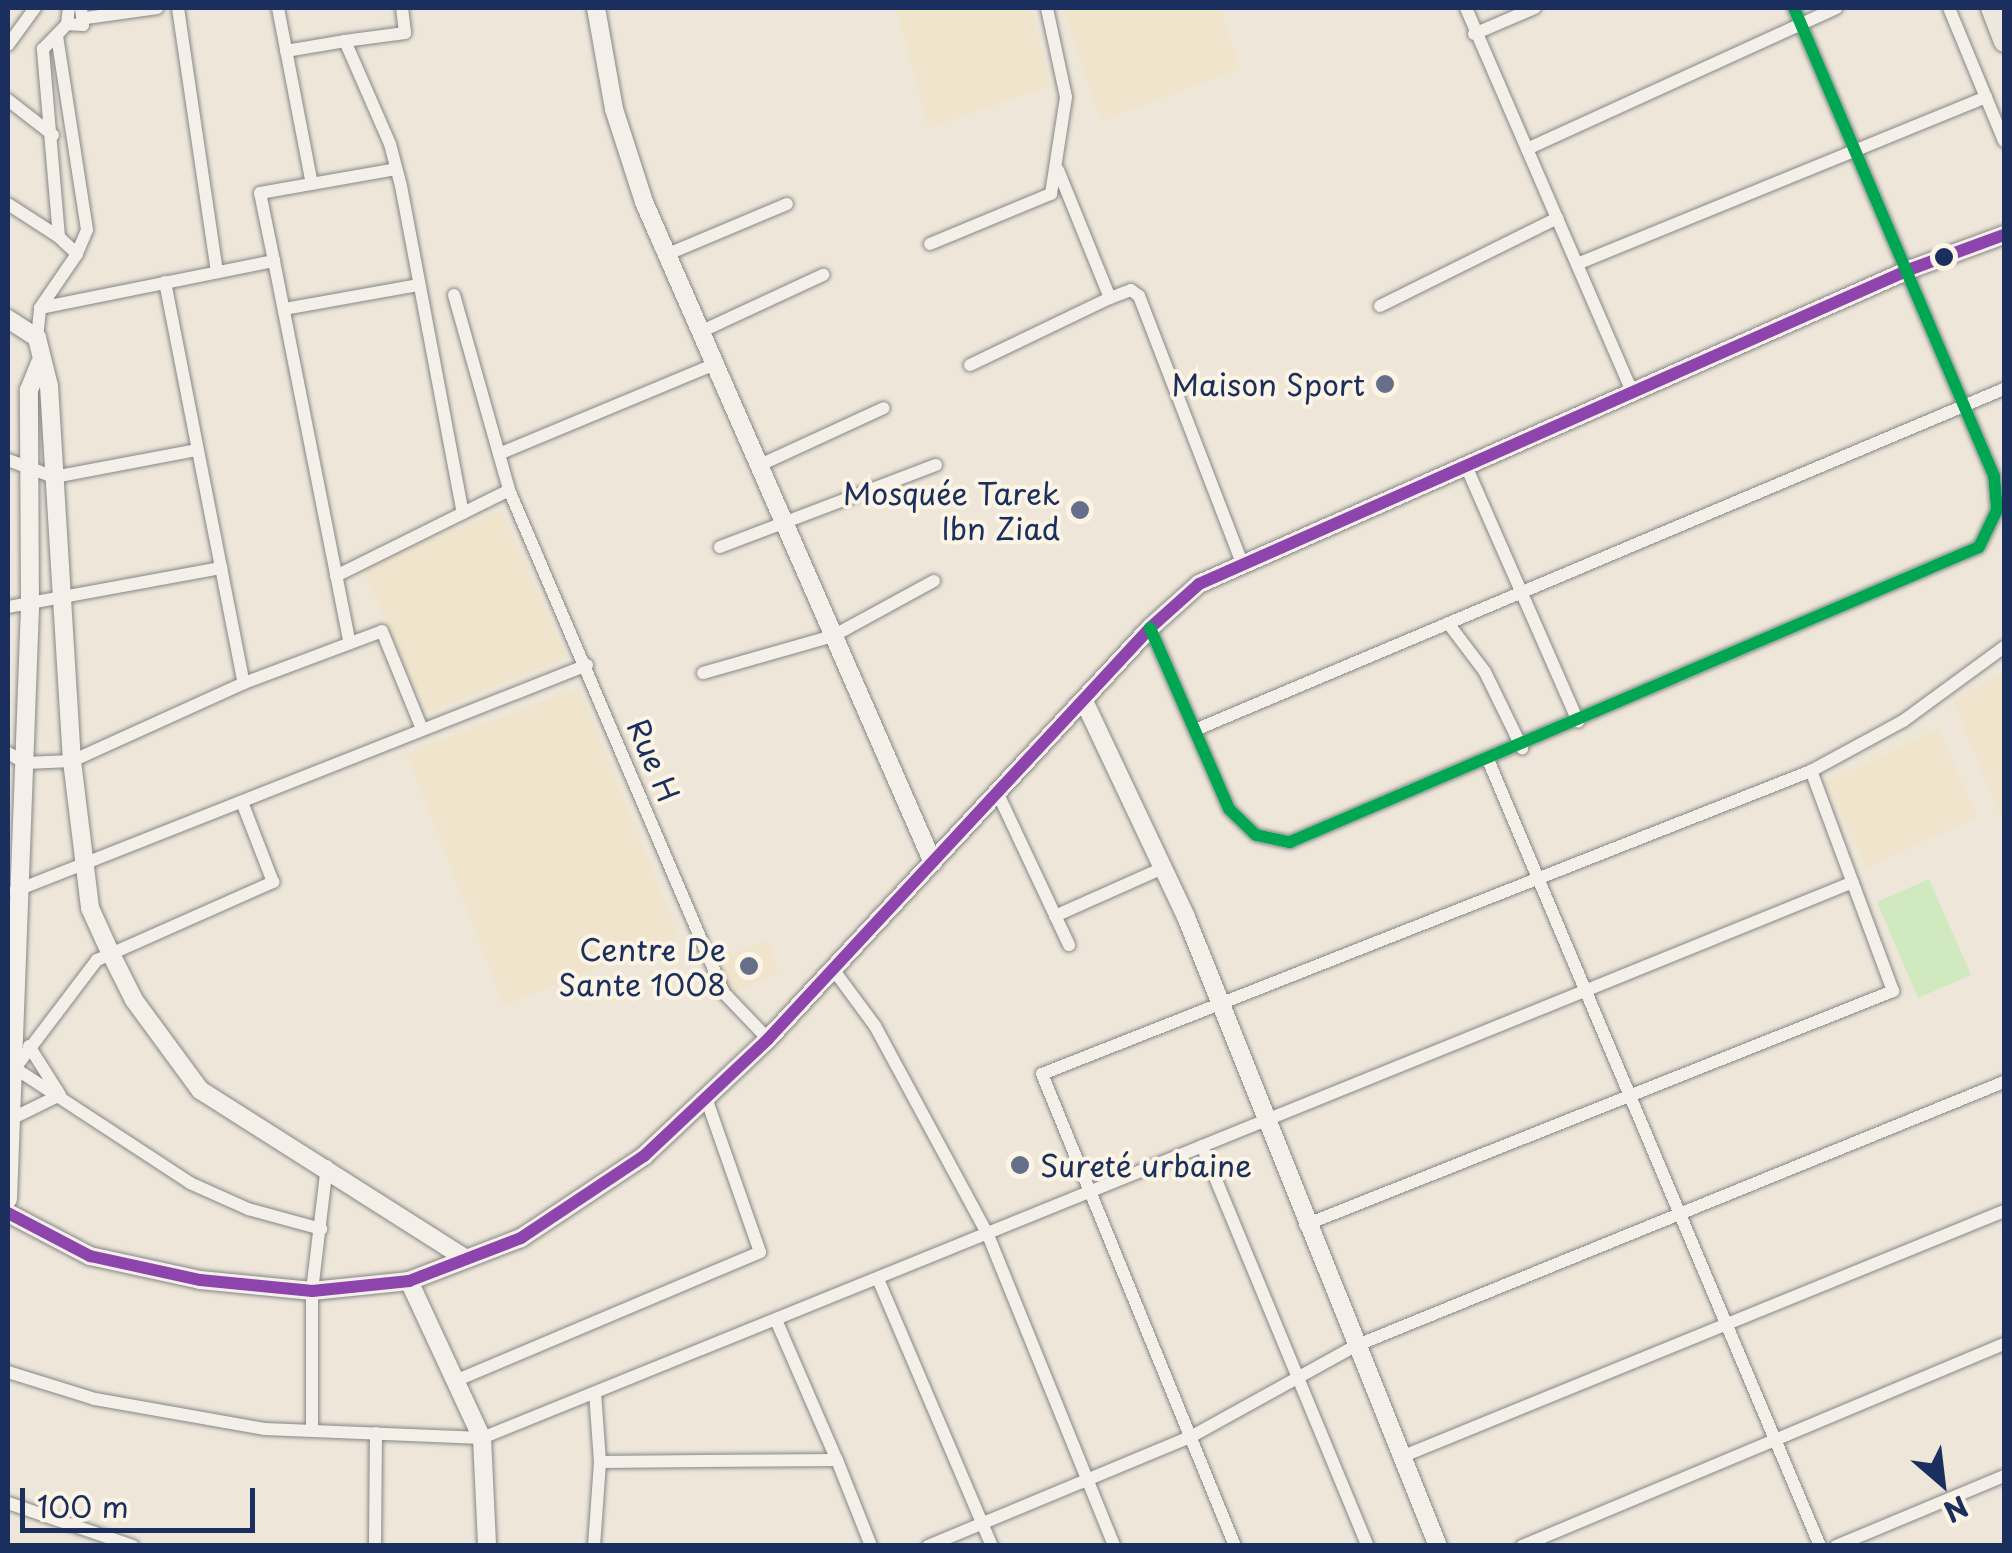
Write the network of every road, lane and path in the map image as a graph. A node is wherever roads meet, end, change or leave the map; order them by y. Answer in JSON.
{"nodes":[{"id":1,"x":35,"y":8,"type":"edge"},
{"id":2,"x":157,"y":8,"type":"edge"},
{"id":3,"x":178,"y":8,"type":"edge"},
{"id":4,"x":278,"y":8,"type":"edge"},
{"id":5,"x":598,"y":8,"type":"edge"},
{"id":6,"x":1047,"y":8,"type":"edge"},
{"id":7,"x":1466,"y":8,"type":"edge"},
{"id":8,"x":1535,"y":8,"type":"edge"},
{"id":9,"x":1794,"y":8,"type":"edge"},
{"id":10,"x":1836,"y":8,"type":"edge"},
{"id":11,"x":1948,"y":8,"type":"edge"},
{"id":12,"x":1991,"y":8,"type":"edge"},
{"id":13,"x":406,"y":9,"type":"edge"},
{"id":14,"x":136,"y":10,"type":"edge"},
{"id":15,"x":84,"y":13,"type":"edge"},
{"id":16,"x":64,"y":17,"type":"edge"},
{"id":17,"x":1801,"y":23,"type":"junction"},
{"id":18,"x":1474,"y":34,"type":"junction"},
{"id":19,"x":345,"y":41,"type":"junction"},
{"id":20,"x":2004,"y":42,"type":"edge"},
{"id":21,"x":8,"y":45,"type":"edge"},
{"id":22,"x":286,"y":50,"type":"junction"},
{"id":23,"x":1986,"y":96,"type":"junction"},
{"id":24,"x":8,"y":100,"type":"edge"},
{"id":25,"x":52,"y":135,"type":"junction"},
{"id":26,"x":2004,"y":142,"type":"edge"},
{"id":27,"x":1527,"y":150,"type":"junction"},
{"id":28,"x":1856,"y":150,"type":"junction"},
{"id":29,"x":1058,"y":168,"type":"junction"},
{"id":30,"x":396,"y":170,"type":"junction"},
{"id":31,"x":312,"y":184,"type":"junction"},
{"id":32,"x":787,"y":204,"type":"dead end"},
{"id":33,"x":9,"y":207,"type":"edge"},
{"id":34,"x":1557,"y":218,"type":"junction"},
{"id":35,"x":2004,"y":235,"type":"edge"},
{"id":36,"x":60,"y":237,"type":"junction"},
{"id":37,"x":930,"y":244,"type":"dead end"},
{"id":38,"x":78,"y":254,"type":"junction"},
{"id":39,"x":668,"y":254,"type":"junction"},
{"id":40,"x":274,"y":261,"type":"junction"},
{"id":41,"x":1577,"y":264,"type":"junction"},
{"id":42,"x":1910,"y":269,"type":"junction"},
{"id":43,"x":217,"y":272,"type":"junction"},
{"id":44,"x":823,"y":275,"type":"dead end"},
{"id":45,"x":165,"y":282,"type":"junction"},
{"id":46,"x":419,"y":285,"type":"junction"},
{"id":47,"x":454,"y":295,"type":"dead end"},
{"id":48,"x":1110,"y":298,"type":"junction"},
{"id":49,"x":1380,"y":306,"type":"dead end"},
{"id":50,"x":40,"y":308,"type":"junction"},
{"id":51,"x":284,"y":309,"type":"junction"},
{"id":52,"x":8,"y":320,"type":"edge"},
{"id":53,"x":700,"y":332,"type":"junction"},
{"id":54,"x":37,"y":338,"type":"junction"},
{"id":55,"x":40,"y":363,"type":"junction"},
{"id":56,"x":714,"y":364,"type":"junction"},
{"id":57,"x":970,"y":365,"type":"dead end"},
{"id":58,"x":2004,"y":389,"type":"edge"},
{"id":59,"x":1633,"y":393,"type":"junction"},
{"id":60,"x":1965,"y":406,"type":"junction"},
{"id":61,"x":884,"y":408,"type":"dead end"},
{"id":62,"x":197,"y":450,"type":"junction"},
{"id":63,"x":499,"y":454,"type":"junction"},
{"id":64,"x":8,"y":460,"type":"edge"},
{"id":65,"x":936,"y":465,"type":"dead end"},
{"id":66,"x":760,"y":466,"type":"junction"},
{"id":67,"x":1466,"y":466,"type":"junction"},
{"id":68,"x":27,"y":471,"type":"junction"},
{"id":69,"x":54,"y":477,"type":"junction"},
{"id":70,"x":509,"y":490,"type":"junction"},
{"id":71,"x":462,"y":513,"type":"junction"},
{"id":72,"x":782,"y":524,"type":"junction"},
{"id":73,"x":720,"y":547,"type":"dead end"},
{"id":74,"x":1241,"y":560,"type":"junction"},
{"id":75,"x":220,"y":568,"type":"junction"},
{"id":76,"x":336,"y":576,"type":"junction"},
{"id":77,"x":934,"y":581,"type":"dead end"},
{"id":78,"x":1520,"y":592,"type":"junction"},
{"id":79,"x":60,"y":600,"type":"junction"},
{"id":80,"x":8,"y":607,"type":"edge"},
{"id":81,"x":30,"y":608,"type":"junction"},
{"id":82,"x":1448,"y":623,"type":"junction"},
{"id":83,"x":1150,"y":628,"type":"junction"},
{"id":84,"x":832,"y":636,"type":"junction"},
{"id":85,"x":349,"y":641,"type":"junction"},
{"id":86,"x":2004,"y":647,"type":"edge"},
{"id":87,"x":587,"y":665,"type":"junction"},
{"id":88,"x":703,"y":673,"type":"dead end"},
{"id":89,"x":244,"y":683,"type":"junction"},
{"id":90,"x":1084,"y":702,"type":"junction"},
{"id":91,"x":1578,"y":721,"type":"junction"},
{"id":92,"x":422,"y":729,"type":"junction"},
{"id":93,"x":1194,"y":730,"type":"junction"},
{"id":94,"x":1522,"y":748,"type":"junction"},
{"id":95,"x":8,"y":754,"type":"edge"},
{"id":96,"x":72,"y":761,"type":"junction"},
{"id":97,"x":1489,"y":762,"type":"junction"},
{"id":98,"x":25,"y":763,"type":"junction"},
{"id":99,"x":1811,"y":771,"type":"junction"},
{"id":100,"x":998,"y":794,"type":"junction"},
{"id":101,"x":242,"y":802,"type":"junction"},
{"id":102,"x":933,"y":862,"type":"junction"},
{"id":103,"x":84,"y":866,"type":"junction"},
{"id":104,"x":1163,"y":868,"type":"junction"},
{"id":105,"x":1540,"y":879,"type":"junction"},
{"id":106,"x":1853,"y":882,"type":"junction"},
{"id":107,"x":15,"y":891,"type":"junction"},
{"id":108,"x":13,"y":916,"type":"edge"},
{"id":109,"x":1055,"y":916,"type":"junction"},
{"id":110,"x":1070,"y":946,"type":"dead end"},
{"id":111,"x":110,"y":952,"type":"junction"},
{"id":112,"x":833,"y":969,"type":"junction"},
{"id":113,"x":1587,"y":989,"type":"junction"},
{"id":114,"x":1217,"y":1006,"type":"junction"},
{"id":115,"x":768,"y":1039,"type":"junction"},
{"id":116,"x":30,"y":1046,"type":"junction"},
{"id":117,"x":11,"y":1066,"type":"edge"},
{"id":118,"x":2004,"y":1082,"type":"edge"},
{"id":119,"x":1630,"y":1093,"type":"junction"},
{"id":120,"x":60,"y":1094,"type":"junction"},
{"id":121,"x":706,"y":1098,"type":"junction"},
{"id":122,"x":13,"y":1118,"type":"junction"},
{"id":123,"x":1264,"y":1120,"type":"junction"},
{"id":124,"x":1202,"y":1146,"type":"junction"},
{"id":125,"x":327,"y":1166,"type":"junction"},
{"id":126,"x":1090,"y":1194,"type":"junction"},
{"id":127,"x":8,"y":1199,"type":"edge"},
{"id":128,"x":2004,"y":1211,"type":"edge"},
{"id":129,"x":8,"y":1213,"type":"edge"},
{"id":130,"x":1682,"y":1213,"type":"junction"},
{"id":131,"x":1304,"y":1225,"type":"junction"},
{"id":132,"x":321,"y":1229,"type":"junction"},
{"id":133,"x":988,"y":1235,"type":"junction"},
{"id":134,"x":466,"y":1259,"type":"junction"},
{"id":135,"x":878,"y":1279,"type":"junction"},
{"id":136,"x":409,"y":1281,"type":"junction"},
{"id":137,"x":312,"y":1291,"type":"junction"},
{"id":138,"x":776,"y":1320,"type":"junction"},
{"id":139,"x":1728,"y":1324,"type":"junction"},
{"id":140,"x":2004,"y":1344,"type":"edge"},
{"id":141,"x":1355,"y":1346,"type":"junction"},
{"id":142,"x":8,"y":1372,"type":"edge"},
{"id":143,"x":1297,"y":1375,"type":"junction"},
{"id":144,"x":456,"y":1381,"type":"junction"},
{"id":145,"x":594,"y":1393,"type":"junction"},
{"id":146,"x":312,"y":1430,"type":"junction"},
{"id":147,"x":376,"y":1433,"type":"junction"},
{"id":148,"x":1192,"y":1436,"type":"junction"},
{"id":149,"x":482,"y":1438,"type":"junction"},
{"id":150,"x":1777,"y":1442,"type":"junction"},
{"id":151,"x":1401,"y":1457,"type":"junction"},
{"id":152,"x":837,"y":1460,"type":"junction"},
{"id":153,"x":600,"y":1462,"type":"junction"},
{"id":154,"x":2004,"y":1476,"type":"edge"},
{"id":155,"x":1087,"y":1477,"type":"junction"},
{"id":156,"x":8,"y":1503,"type":"edge"},
{"id":157,"x":982,"y":1522,"type":"junction"},
{"id":158,"x":133,"y":1546,"type":"edge"},
{"id":159,"x":375,"y":1546,"type":"edge"},
{"id":160,"x":487,"y":1546,"type":"edge"},
{"id":161,"x":594,"y":1546,"type":"edge"},
{"id":162,"x":871,"y":1546,"type":"edge"},
{"id":163,"x":928,"y":1546,"type":"edge"},
{"id":164,"x":992,"y":1546,"type":"edge"},
{"id":165,"x":1114,"y":1546,"type":"edge"},
{"id":166,"x":1234,"y":1546,"type":"edge"},
{"id":167,"x":1368,"y":1546,"type":"edge"},
{"id":168,"x":1438,"y":1546,"type":"edge"},
{"id":169,"x":1522,"y":1546,"type":"edge"},
{"id":170,"x":1820,"y":1546,"type":"edge"},
{"id":171,"x":1836,"y":1546,"type":"edge"}],
"edges":[{"from":1,"to":21,"type":"street"},
{"from":2,"to":14,"type":"street"},
{"from":3,"to":43,"type":"street"},
{"from":4,"to":22,"type":"street"},
{"from":5,"to":39,"type":"street"},
{"from":6,"to":29,"type":"street"},
{"from":7,"to":18,"type":"street"},
{"from":8,"to":18,"type":"street"},
{"from":9,"to":17,"type":"street"},
{"from":10,"to":17,"type":"street"},
{"from":11,"to":23,"type":"street"},
{"from":12,"to":20,"type":"main road"},
{"from":13,"to":19,"type":"street"},
{"from":14,"to":15,"type":"street"},
{"from":15,"to":16,"type":"street"},
{"from":16,"to":25,"type":"street"},
{"from":16,"to":38,"type":"street"},
{"from":17,"to":27,"type":"street"},
{"from":17,"to":28,"type":"street"},
{"from":18,"to":27,"type":"street"},
{"from":19,"to":22,"type":"street"},
{"from":19,"to":30,"type":"street"},
{"from":22,"to":31,"type":"street"},
{"from":23,"to":26,"type":"street"},
{"from":23,"to":28,"type":"street"},
{"from":24,"to":25,"type":"street"},
{"from":25,"to":36,"type":"street"},
{"from":27,"to":34,"type":"street"},
{"from":28,"to":41,"type":"street"},
{"from":28,"to":42,"type":"street"},
{"from":29,"to":37,"type":"street"},
{"from":29,"to":48,"type":"street"},
{"from":30,"to":31,"type":"street"},
{"from":30,"to":46,"type":"street"},
{"from":31,"to":40,"type":"street"},
{"from":32,"to":39,"type":"street"},
{"from":33,"to":36,"type":"street"},
{"from":34,"to":41,"type":"street"},
{"from":34,"to":49,"type":"street"},
{"from":35,"to":42,"type":"street"},
{"from":36,"to":38,"type":"street"},
{"from":38,"to":50,"type":"street"},
{"from":39,"to":53,"type":"street"},
{"from":40,"to":43,"type":"street"},
{"from":40,"to":51,"type":"street"},
{"from":41,"to":59,"type":"street"},
{"from":42,"to":59,"type":"street"},
{"from":42,"to":60,"type":"street"},
{"from":43,"to":45,"type":"street"},
{"from":44,"to":53,"type":"street"},
{"from":45,"to":50,"type":"street"},
{"from":45,"to":62,"type":"street"},
{"from":46,"to":51,"type":"street"},
{"from":46,"to":71,"type":"street"},
{"from":47,"to":63,"type":"street","name":"Rue H"},
{"from":48,"to":57,"type":"street"},
{"from":48,"to":74,"type":"street"},
{"from":50,"to":54,"type":"street"},
{"from":51,"to":76,"type":"street"},
{"from":52,"to":54,"type":"street"},
{"from":53,"to":56,"type":"street"},
{"from":54,"to":55,"type":"street"},
{"from":55,"to":68,"type":"street"},
{"from":55,"to":69,"type":"street"},
{"from":56,"to":63,"type":"street"},
{"from":56,"to":66,"type":"street"},
{"from":58,"to":60,"type":"street"},
{"from":59,"to":67,"type":"street"},
{"from":60,"to":78,"type":"street"},
{"from":60,"to":91,"type":"street"},
{"from":61,"to":66,"type":"street"},
{"from":62,"to":69,"type":"street"},
{"from":62,"to":75,"type":"street"},
{"from":63,"to":70,"type":"street","name":"Rue H"},
{"from":64,"to":68,"type":"street"},
{"from":65,"to":72,"type":"street"},
{"from":66,"to":72,"type":"street"},
{"from":67,"to":74,"type":"street"},
{"from":67,"to":78,"type":"street"},
{"from":68,"to":69,"type":"street"},
{"from":68,"to":81,"type":"street"},
{"from":69,"to":79,"type":"street"},
{"from":70,"to":71,"type":"street"},
{"from":70,"to":87,"type":"street","name":"Rue H"},
{"from":71,"to":76,"type":"street"},
{"from":72,"to":73,"type":"street"},
{"from":72,"to":84,"type":"street"},
{"from":74,"to":83,"type":"street"},
{"from":75,"to":79,"type":"street"},
{"from":75,"to":89,"type":"street"},
{"from":76,"to":85,"type":"street"},
{"from":77,"to":84,"type":"street"},
{"from":78,"to":82,"type":"street"},
{"from":78,"to":91,"type":"street"},
{"from":79,"to":81,"type":"street"},
{"from":79,"to":96,"type":"street"},
{"from":80,"to":81,"type":"street"},
{"from":81,"to":98,"type":"street"},
{"from":82,"to":93,"type":"street"},
{"from":82,"to":94,"type":"street"},
{"from":83,"to":90,"type":"street"},
{"from":83,"to":93,"type":"street"},
{"from":84,"to":88,"type":"street"},
{"from":84,"to":102,"type":"street"},
{"from":85,"to":89,"type":"street"},
{"from":85,"to":92,"type":"street"},
{"from":86,"to":99,"type":"street"},
{"from":87,"to":92,"type":"street"},
{"from":87,"to":115,"type":"street","name":"Rue H"},
{"from":89,"to":96,"type":"street"},
{"from":90,"to":100,"type":"street"},
{"from":90,"to":104,"type":"street"},
{"from":91,"to":94,"type":"street"},
{"from":92,"to":101,"type":"street"},
{"from":93,"to":97,"type":"street"},
{"from":94,"to":97,"type":"street"},
{"from":95,"to":98,"type":"street"},
{"from":96,"to":98,"type":"street"},
{"from":96,"to":103,"type":"street"},
{"from":97,"to":105,"type":"street"},
{"from":98,"to":107,"type":"street"},
{"from":99,"to":105,"type":"street"},
{"from":99,"to":106,"type":"street"},
{"from":100,"to":102,"type":"street"},
{"from":100,"to":109,"type":"street"},
{"from":101,"to":103,"type":"street"},
{"from":101,"to":111,"type":"street"},
{"from":102,"to":112,"type":"street"},
{"from":103,"to":107,"type":"street"},
{"from":103,"to":111,"type":"street"},
{"from":104,"to":109,"type":"street"},
{"from":104,"to":114,"type":"street"},
{"from":105,"to":113,"type":"street"},
{"from":105,"to":114,"type":"street"},
{"from":106,"to":113,"type":"street"},
{"from":106,"to":119,"type":"street"},
{"from":107,"to":108,"type":"street"},
{"from":108,"to":117,"type":"street"},
{"from":109,"to":110,"type":"street"},
{"from":111,"to":116,"type":"street"},
{"from":111,"to":125,"type":"street"},
{"from":112,"to":115,"type":"street"},
{"from":112,"to":133,"type":"street"},
{"from":113,"to":119,"type":"street"},
{"from":113,"to":123,"type":"street"},
{"from":114,"to":123,"type":"street"},
{"from":114,"to":126,"type":"street"},
{"from":115,"to":121,"type":"street"},
{"from":116,"to":117,"type":"street"},
{"from":116,"to":120,"type":"street"},
{"from":117,"to":120,"type":"street"},
{"from":117,"to":122,"type":"street"},
{"from":118,"to":130,"type":"street"},
{"from":119,"to":130,"type":"street"},
{"from":119,"to":131,"type":"street"},
{"from":120,"to":122,"type":"street"},
{"from":120,"to":132,"type":"street"},
{"from":121,"to":134,"type":"street"},
{"from":121,"to":144,"type":"street"},
{"from":122,"to":127,"type":"street"},
{"from":123,"to":124,"type":"street"},
{"from":123,"to":131,"type":"street"},
{"from":124,"to":126,"type":"street"},
{"from":124,"to":143,"type":"street"},
{"from":125,"to":132,"type":"street"},
{"from":125,"to":134,"type":"street"},
{"from":126,"to":133,"type":"street"},
{"from":126,"to":148,"type":"street"},
{"from":128,"to":139,"type":"street"},
{"from":129,"to":137,"type":"street"},
{"from":130,"to":139,"type":"street"},
{"from":130,"to":141,"type":"street"},
{"from":131,"to":141,"type":"street"},
{"from":132,"to":137,"type":"street"},
{"from":133,"to":135,"type":"street"},
{"from":133,"to":155,"type":"street"},
{"from":134,"to":136,"type":"street"},
{"from":135,"to":138,"type":"street"},
{"from":135,"to":157,"type":"street"},
{"from":136,"to":137,"type":"street"},
{"from":136,"to":144,"type":"street"},
{"from":137,"to":146,"type":"street"},
{"from":138,"to":145,"type":"street"},
{"from":138,"to":152,"type":"street"},
{"from":139,"to":150,"type":"street"},
{"from":139,"to":151,"type":"street"},
{"from":140,"to":150,"type":"street"},
{"from":141,"to":143,"type":"street"},
{"from":141,"to":151,"type":"street"},
{"from":142,"to":146,"type":"street"},
{"from":143,"to":148,"type":"street"},
{"from":143,"to":167,"type":"street"},
{"from":144,"to":149,"type":"street"},
{"from":145,"to":149,"type":"street"},
{"from":145,"to":153,"type":"street"},
{"from":146,"to":147,"type":"street"},
{"from":147,"to":149,"type":"street"},
{"from":147,"to":159,"type":"street"},
{"from":148,"to":155,"type":"street"},
{"from":148,"to":166,"type":"street"},
{"from":149,"to":160,"type":"street"},
{"from":150,"to":169,"type":"street"},
{"from":150,"to":170,"type":"street"},
{"from":151,"to":168,"type":"street"},
{"from":152,"to":153,"type":"street"},
{"from":152,"to":162,"type":"street"},
{"from":153,"to":161,"type":"street"},
{"from":154,"to":171,"type":"street"},
{"from":155,"to":157,"type":"street"},
{"from":155,"to":165,"type":"street"},
{"from":156,"to":158,"type":"street"},
{"from":157,"to":163,"type":"street"},
{"from":157,"to":164,"type":"street"}]}
